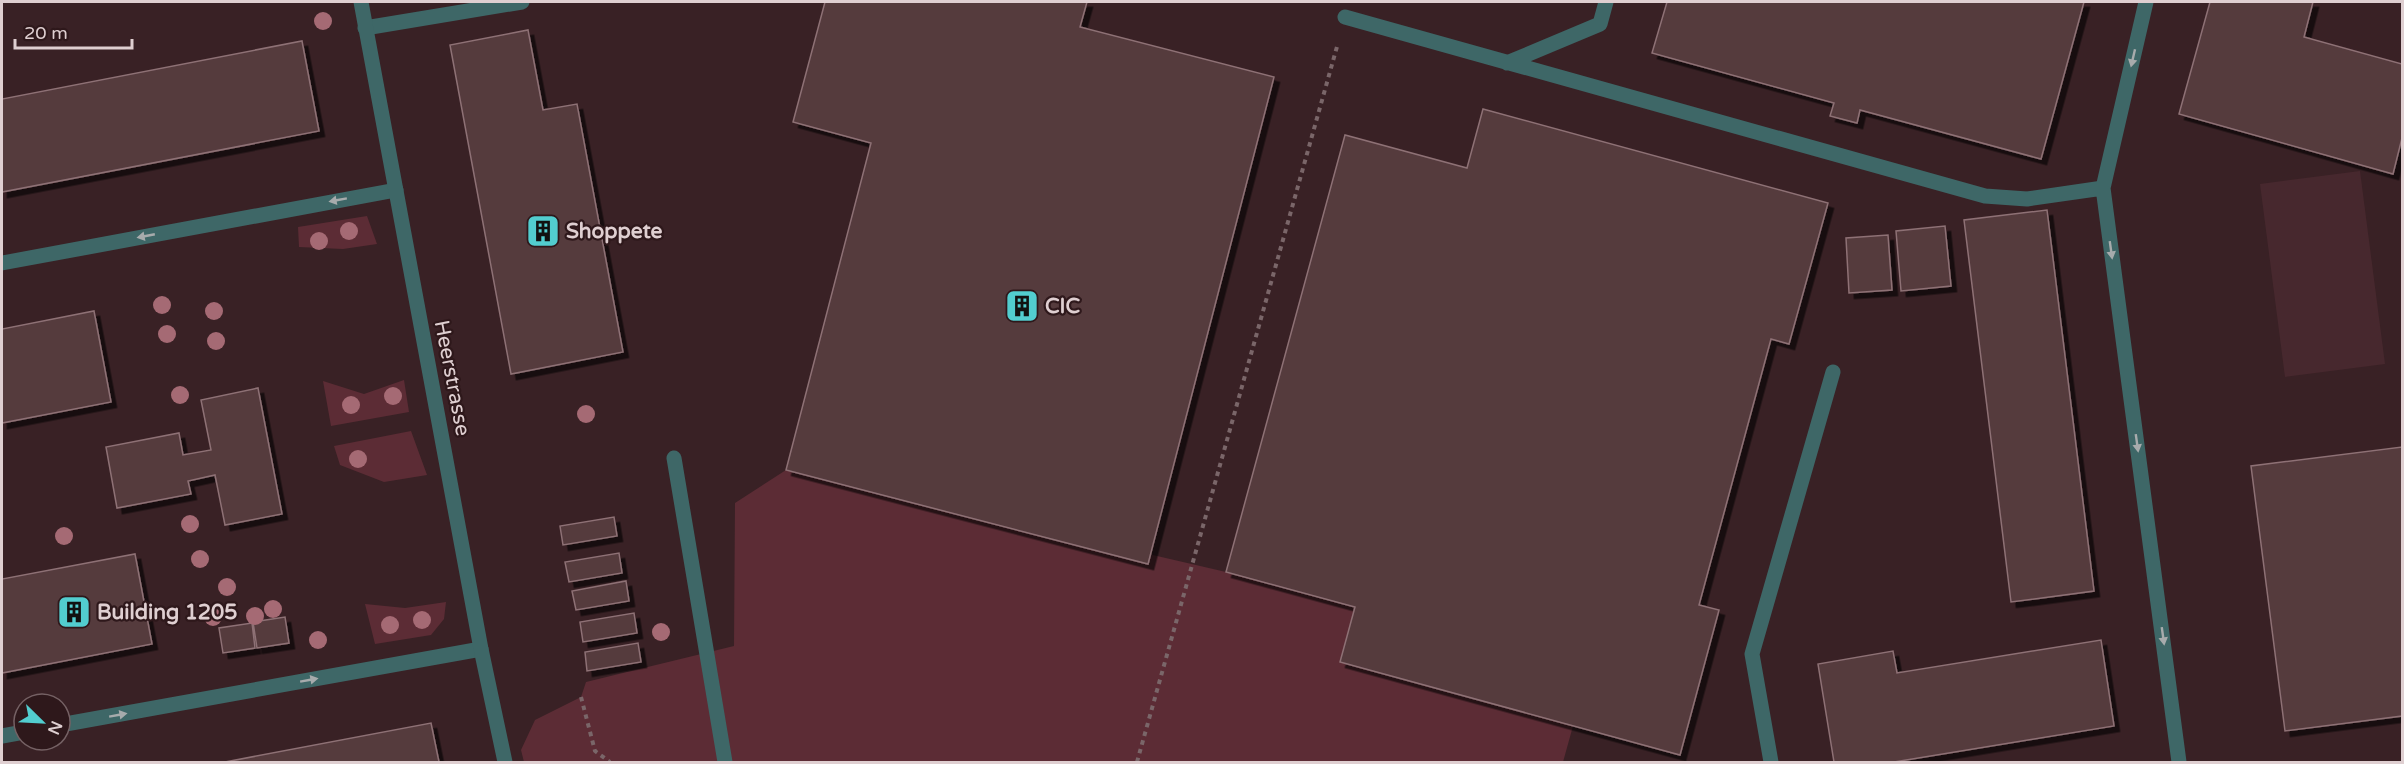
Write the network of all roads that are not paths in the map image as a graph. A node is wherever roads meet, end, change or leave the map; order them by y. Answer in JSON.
{"nodes":[{"id":1,"x":361,"y":2,"type":"edge"},
{"id":2,"x":522,"y":2,"type":"edge"},
{"id":3,"x":1606,"y":2,"type":"edge"},
{"id":4,"x":2146,"y":2,"type":"edge"},
{"id":5,"x":1345,"y":17,"type":"road end"},
{"id":6,"x":365,"y":27,"type":"junction"},
{"id":7,"x":1507,"y":63,"type":"junction"},
{"id":8,"x":2103,"y":188,"type":"junction"},
{"id":9,"x":396,"y":190,"type":"junction"},
{"id":10,"x":2,"y":263,"type":"edge"},
{"id":11,"x":1833,"y":372,"type":"dead end"},
{"id":12,"x":674,"y":459,"type":"dead end"},
{"id":13,"x":481,"y":649,"type":"junction"},
{"id":14,"x":72,"y":723,"type":"edge"},
{"id":15,"x":506,"y":762,"type":"edge"},
{"id":16,"x":725,"y":762,"type":"edge"},
{"id":17,"x":1771,"y":762,"type":"edge"},
{"id":18,"x":2180,"y":762,"type":"edge"}],
"edges":[{"from":1,"to":6,"type":"street","name":"Heerstrasse"},
{"from":2,"to":6,"type":"street"},
{"from":3,"to":7,"type":"street"},
{"from":4,"to":8,"type":"street","one_way":true},
{"from":5,"to":7,"type":"street"},
{"from":6,"to":9,"type":"street","name":"Heerstrasse"},
{"from":7,"to":8,"type":"street"},
{"from":8,"to":18,"type":"street","one_way":true},
{"from":9,"to":10,"type":"street","one_way":true},
{"from":9,"to":13,"type":"street","name":"Heerstrasse"},
{"from":11,"to":17,"type":"street"},
{"from":12,"to":16,"type":"street"},
{"from":14,"to":13,"type":"street","one_way":true},
{"from":13,"to":15,"type":"street","name":"Heerstrasse"}]}
